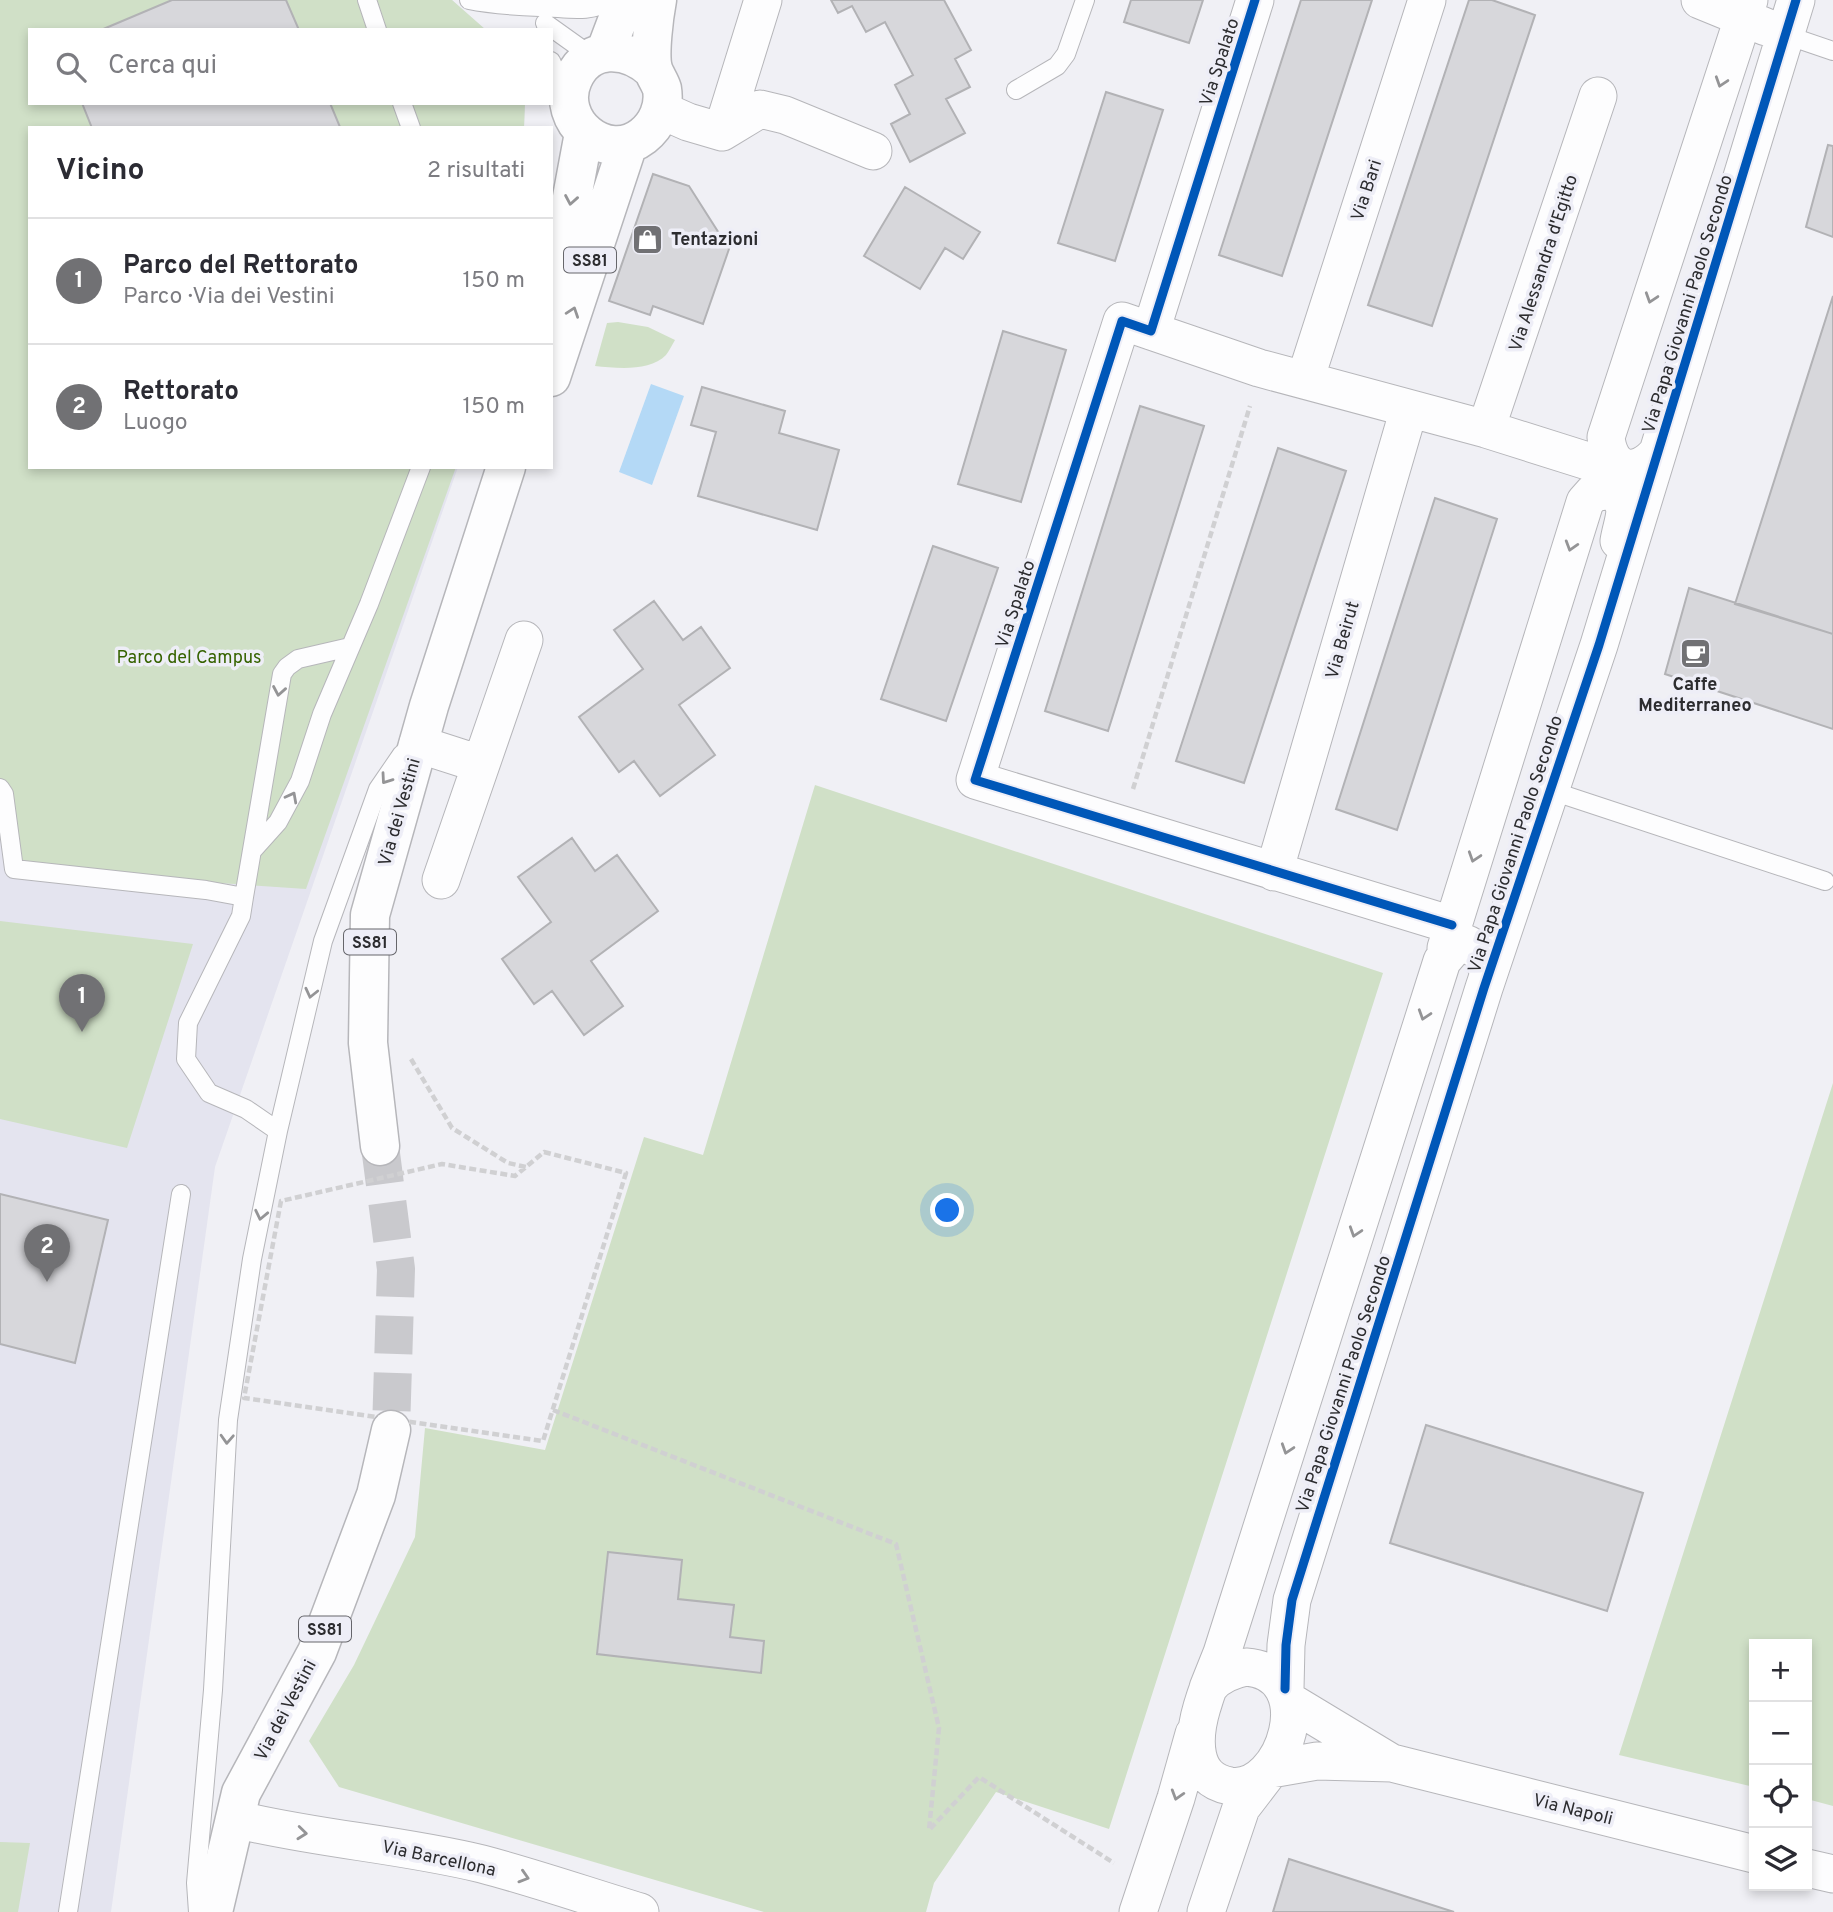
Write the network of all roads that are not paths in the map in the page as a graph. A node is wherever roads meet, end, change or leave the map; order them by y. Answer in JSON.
{"nodes":[{"id":1,"x":367,"y":0,"type":"edge"},
{"id":2,"x":469,"y":0,"type":"edge"},
{"id":3,"x":615,"y":0,"type":"edge"},
{"id":4,"x":625,"y":0,"type":"edge"},
{"id":5,"x":657,"y":0,"type":"edge"},
{"id":6,"x":763,"y":0,"type":"edge"},
{"id":7,"x":1085,"y":0,"type":"edge"},
{"id":8,"x":1255,"y":0,"type":"edge"},
{"id":9,"x":1427,"y":0,"type":"edge"},
{"id":10,"x":1700,"y":0,"type":"edge"},
{"id":11,"x":1796,"y":0,"type":"edge"},
{"id":12,"x":1746,"y":9,"type":"edge"},
{"id":13,"x":545,"y":15,"type":"edge"},
{"id":14,"x":376,"y":28,"type":"edge"},
{"id":15,"x":1786,"y":35,"type":"junction"},
{"id":16,"x":1833,"y":51,"type":"edge"},
{"id":17,"x":601,"y":54,"type":"junction"},
{"id":18,"x":653,"y":70,"type":"junction"},
{"id":19,"x":560,"y":76,"type":"edge"},
{"id":20,"x":1016,"y":90,"type":"dead end"},
{"id":21,"x":1598,"y":96,"type":"dead end"},
{"id":22,"x":403,"y":105,"type":"edge"},
{"id":23,"x":661,"y":110,"type":"junction"},
{"id":24,"x":410,"y":126,"type":"edge"},
{"id":25,"x":722,"y":132,"type":"junction"},
{"id":26,"x":584,"y":133,"type":"junction"},
{"id":27,"x":628,"y":144,"type":"junction"},
{"id":28,"x":873,"y":151,"type":"dead end"},
{"id":29,"x":553,"y":283,"type":"edge"},
{"id":30,"x":1151,"y":331,"type":"junction"},
{"id":31,"x":553,"y":371,"type":"edge"},
{"id":32,"x":1305,"y":380,"type":"junction"},
{"id":33,"x":1409,"y":409,"type":"junction"},
{"id":34,"x":1486,"y":429,"type":"junction"},
{"id":35,"x":1602,"y":450,"type":"junction"},
{"id":36,"x":1658,"y":452,"type":"junction"},
{"id":37,"x":420,"y":469,"type":"edge"},
{"id":38,"x":506,"y":474,"type":"edge"},
{"id":39,"x":1585,"y":502,"type":"junction"},
{"id":40,"x":524,"y":640,"type":"dead end"},
{"id":41,"x":1599,"y":645,"type":"junction"},
{"id":42,"x":350,"y":646,"type":"junction"},
{"id":43,"x":421,"y":733,"type":"junction"},
{"id":44,"x":480,"y":764,"type":"junction"},
{"id":45,"x":1503,"y":765,"type":"junction"},
{"id":46,"x":0,"y":788,"type":"edge"},
{"id":47,"x":1545,"y":801,"type":"junction"},
{"id":48,"x":251,"y":851,"type":"junction"},
{"id":49,"x":1274,"y":872,"type":"junction"},
{"id":50,"x":441,"y":880,"type":"dead end"},
{"id":51,"x":1825,"y":881,"type":"dead end"},
{"id":52,"x":244,"y":897,"type":"junction"},
{"id":53,"x":1452,"y":925,"type":"junction"},
{"id":54,"x":1442,"y":961,"type":"junction"},
{"id":55,"x":1484,"y":988,"type":"junction"},
{"id":56,"x":278,"y":1130,"type":"junction"},
{"id":57,"x":380,"y":1146,"type":"tunnel mouth"},
{"id":58,"x":180,"y":1194,"type":"dead end"},
{"id":59,"x":391,"y":1430,"type":"tunnel mouth"},
{"id":60,"x":1286,"y":1645,"type":"junction"},
{"id":61,"x":1208,"y":1688,"type":"junction"},
{"id":62,"x":1287,"y":1695,"type":"junction"},
{"id":63,"x":1195,"y":1730,"type":"junction"},
{"id":64,"x":1340,"y":1732,"type":"junction"},
{"id":65,"x":1392,"y":1763,"type":"junction"},
{"id":66,"x":1269,"y":1772,"type":"junction"},
{"id":67,"x":235,"y":1819,"type":"junction"},
{"id":68,"x":1749,"y":1853,"type":"edge"},
{"id":69,"x":1812,"y":1869,"type":"edge"},
{"id":70,"x":1833,"y":1874,"type":"edge"},
{"id":71,"x":1143,"y":1898,"type":"edge"},
{"id":72,"x":68,"y":1912,"type":"edge"},
{"id":73,"x":198,"y":1912,"type":"edge"},
{"id":74,"x":213,"y":1912,"type":"edge"},
{"id":75,"x":640,"y":1912,"type":"edge"},
{"id":76,"x":1206,"y":1912,"type":"edge"}],
"edges":[{"from":1,"to":14,"type":"lane"},
{"from":2,"to":13,"type":"lane"},
{"from":3,"to":13,"type":"lane"},
{"from":4,"to":17,"type":"main road"},
{"from":5,"to":18,"type":"main road"},
{"from":6,"to":25,"type":"street"},
{"from":7,"to":20,"type":"lane"},
{"from":8,"to":30,"type":"street","name":"Via Spalato"},
{"from":9,"to":32,"type":"street","name":"Via Bari"},
{"from":10,"to":12,"type":"street"},
{"from":11,"to":15,"type":"street","name":"Via Papa Giovanni Paolo Secondo"},
{"from":12,"to":15,"type":"street"},
{"from":12,"to":35,"type":"street","name":"Via Papa Giovanni Paolo Secondo","one_way":true},
{"from":13,"to":17,"type":"lane"},
{"from":15,"to":16,"type":"lane"},
{"from":15,"to":36,"type":"street","name":"Via Papa Giovanni Paolo Secondo"},
{"from":17,"to":18,"type":"main road"},
{"from":17,"to":19,"type":"main road"},
{"from":18,"to":23,"type":"main road"},
{"from":19,"to":26,"type":"main road"},
{"from":21,"to":34,"type":"street","name":"Via Alessandra d'Egitto"},
{"from":22,"to":24,"type":"lane"},
{"from":23,"to":25,"type":"street"},
{"from":23,"to":27,"type":"main road"},
{"from":25,"to":28,"type":"street"},
{"from":26,"to":27,"type":"main road"},
{"from":26,"to":29,"type":"main road","one_way":true},
{"from":31,"to":27,"type":"main road","number":"SS81","one_way":true},
{"from":30,"to":32,"type":"street"},
{"from":30,"to":49,"type":"street","name":"Via Spalato"},
{"from":32,"to":33,"type":"street"},
{"from":33,"to":34,"type":"street"},
{"from":33,"to":49,"type":"street","name":"Via Beirut"},
{"from":34,"to":35,"type":"street"},
{"from":35,"to":36,"type":"street","name":"Via Papa Giovanni Paolo Secondo"},
{"from":35,"to":39,"type":"street","name":"Via Papa Giovanni Paolo Secondo"},
{"from":36,"to":41,"type":"street","name":"Via Papa Giovanni Paolo Secondo"},
{"from":37,"to":42,"type":"lane"},
{"from":38,"to":43,"type":"main road","name":"Via dei Vestini","number":"SS81"},
{"from":39,"to":41,"type":"street","name":"Via Papa Giovanni Paolo Secondo"},
{"from":39,"to":45,"type":"street","name":"Via Papa Giovanni Paolo Secondo","one_way":true},
{"from":40,"to":44,"type":"street"},
{"from":41,"to":47,"type":"street","name":"Via Papa Giovanni Paolo Secondo"},
{"from":48,"to":42,"type":"lane","one_way":true},
{"from":42,"to":48,"type":"lane","one_way":true},
{"from":43,"to":44,"type":"street"},
{"from":43,"to":56,"type":"lane","one_way":true},
{"from":43,"to":57,"type":"main road","name":"Via dei Vestini","number":"SS81"},
{"from":44,"to":50,"type":"street"},
{"from":45,"to":47,"type":"street","name":"Via Papa Giovanni Paolo Secondo"},
{"from":45,"to":53,"type":"street","name":"Via Papa Giovanni Paolo Secondo","one_way":true},
{"from":46,"to":52,"type":"lane"},
{"from":47,"to":51,"type":"lane"},
{"from":47,"to":55,"type":"street","name":"Via Papa Giovanni Paolo Secondo"},
{"from":48,"to":52,"type":"lane"},
{"from":49,"to":53,"type":"street","name":"Via Spalato"},
{"from":52,"to":56,"type":"lane"},
{"from":53,"to":54,"type":"street","name":"Via Papa Giovanni Paolo Secondo"},
{"from":54,"to":55,"type":"street","name":"Via Papa Giovanni Paolo Secondo"},
{"from":54,"to":61,"type":"street","name":"Via Papa Giovanni Paolo Secondo","one_way":true},
{"from":55,"to":60,"type":"street","name":"Via Papa Giovanni Paolo Secondo"},
{"from":56,"to":73,"type":"lane","one_way":true},
{"from":58,"to":72,"type":"lane"},
{"from":59,"to":67,"type":"main road","name":"Via dei Vestini","number":"SS81"},
{"from":60,"to":62,"type":"street","name":"Via Papa Giovanni Paolo Secondo"},
{"from":60,"to":64,"type":"street","name":"Via Napoli"},
{"from":61,"to":62,"type":"street"},
{"from":61,"to":63,"type":"street","name":"Via Papa Giovanni Paolo Secondo"},
{"from":62,"to":64,"type":"street","name":"Via Napoli"},
{"from":62,"to":66,"type":"street","name":"Via Papa Giovanni Paolo Secondo"},
{"from":63,"to":66,"type":"street","name":"Via Papa Giovanni Paolo Secondo"},
{"from":63,"to":71,"type":"street","name":"Via Papa Giovanni Paolo Secondo","one_way":true},
{"from":64,"to":65,"type":"street","name":"Via Napoli"},
{"from":65,"to":66,"type":"street","name":"Via Napoli"},
{"from":65,"to":68,"type":"street","name":"Via Napoli"},
{"from":66,"to":76,"type":"street","name":"Via Papa Giovanni Paolo Secondo"},
{"from":67,"to":74,"type":"main road","name":"Via dei Vestini","number":"SS81"},
{"from":67,"to":75,"type":"street","name":"Via Barcellona","one_way":true},
{"from":69,"to":70,"type":"street"}]}
